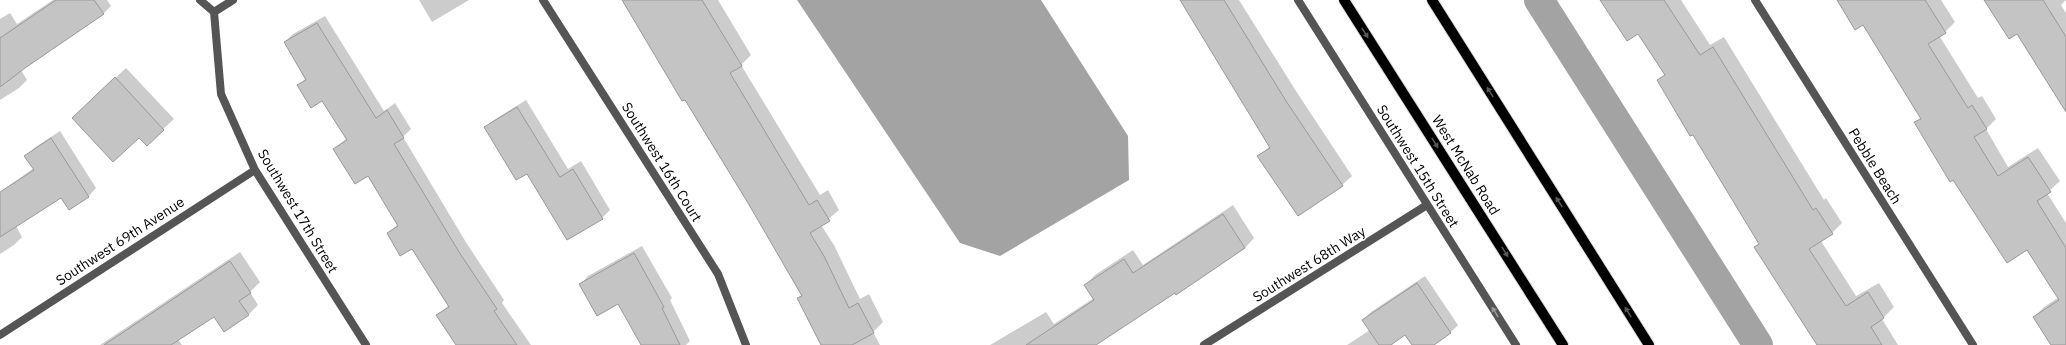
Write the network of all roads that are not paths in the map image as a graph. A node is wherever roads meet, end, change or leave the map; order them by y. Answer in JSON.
{"nodes":[{"id":1,"x":200,"y":0,"type":"edge"},
{"id":2,"x":233,"y":0,"type":"edge"},
{"id":3,"x":543,"y":0,"type":"edge"},
{"id":4,"x":1298,"y":0,"type":"edge"},
{"id":5,"x":1344,"y":0,"type":"edge"},
{"id":6,"x":1432,"y":0,"type":"edge"},
{"id":7,"x":1755,"y":0,"type":"edge"},
{"id":8,"x":214,"y":12,"type":"junction"},
{"id":9,"x":255,"y":170,"type":"junction"},
{"id":10,"x":1428,"y":205,"type":"junction"},
{"id":11,"x":0,"y":335,"type":"edge"},
{"id":12,"x":366,"y":345,"type":"edge"},
{"id":13,"x":746,"y":345,"type":"edge"},
{"id":14,"x":1204,"y":345,"type":"edge"},
{"id":15,"x":1516,"y":345,"type":"edge"},
{"id":16,"x":1563,"y":345,"type":"edge"},
{"id":17,"x":1649,"y":345,"type":"edge"},
{"id":18,"x":1972,"y":345,"type":"edge"}],
"edges":[{"from":1,"to":8,"type":"street"},
{"from":2,"to":8,"type":"street"},
{"from":3,"to":13,"type":"street","name":"Southwest 16th Court"},
{"from":4,"to":10,"type":"street","name":"Southwest 15th Street"},
{"from":5,"to":16,"type":"main road","name":"West McNab Road","one_way":true},
{"from":17,"to":6,"type":"main road","one_way":true},
{"from":7,"to":18,"type":"street","name":"Pebble Beach"},
{"from":8,"to":9,"type":"street","name":"Southwest 17th Street"},
{"from":9,"to":11,"type":"street","name":"Southwest 69th Avenue"},
{"from":9,"to":12,"type":"street","name":"Southwest 17th Street"},
{"from":10,"to":14,"type":"street","name":"Southwest 68th Way"},
{"from":15,"to":10,"type":"street","name":"Southwest 15th Street","one_way":true}]}
